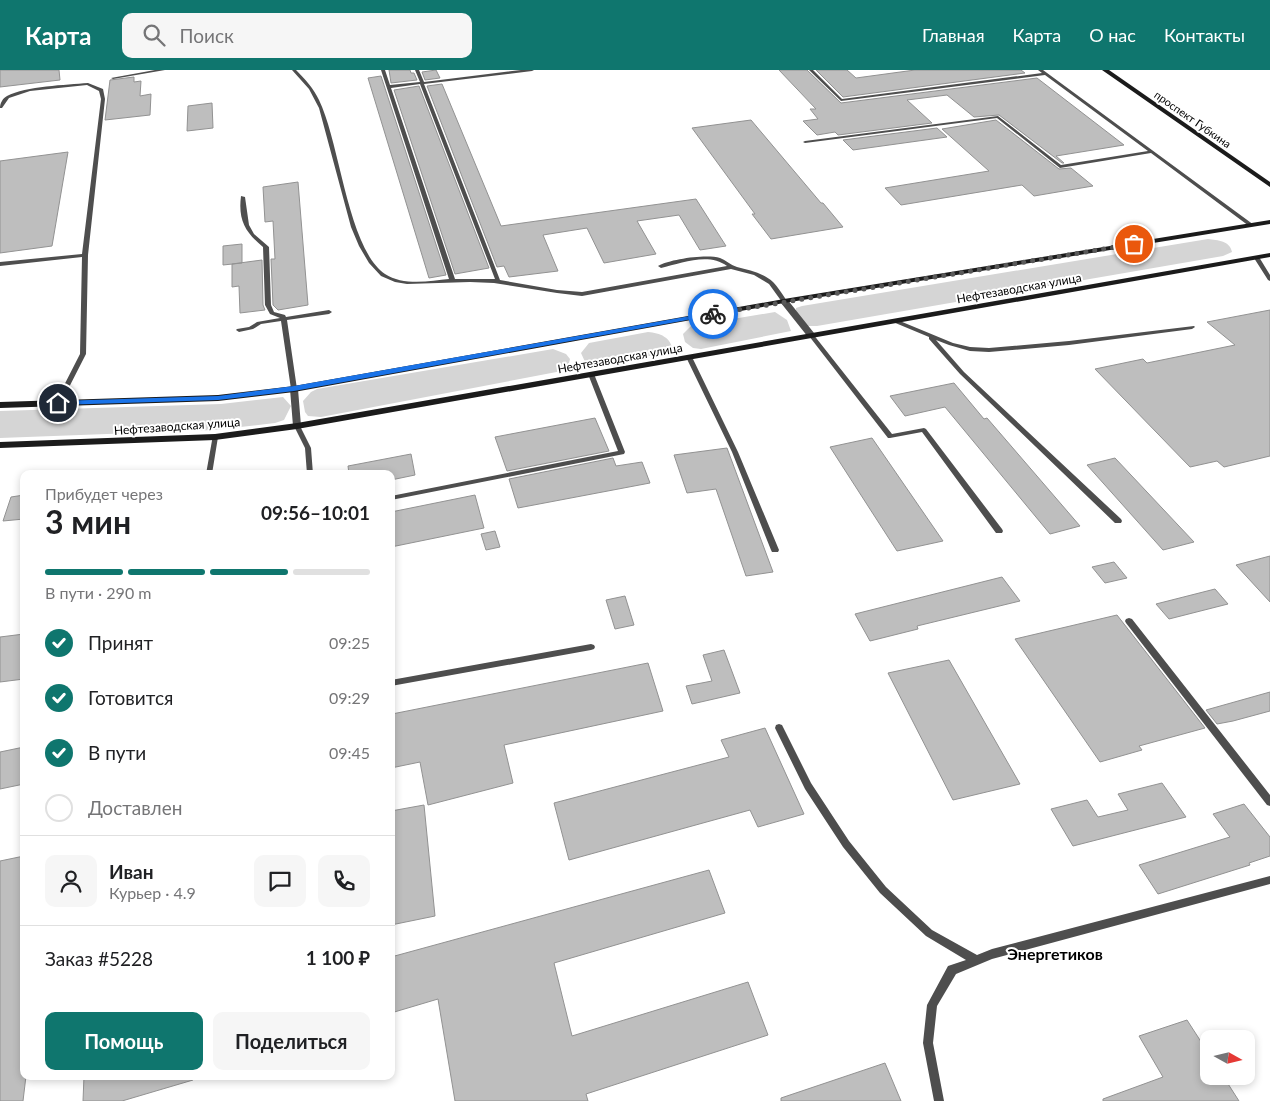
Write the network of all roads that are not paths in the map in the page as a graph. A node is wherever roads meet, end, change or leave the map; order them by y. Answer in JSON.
{"nodes":[{"id":1,"x":163,"y":70,"type":"edge"},
{"id":2,"x":294,"y":70,"type":"edge"},
{"id":3,"x":383,"y":70,"type":"edge"},
{"id":4,"x":417,"y":70,"type":"edge"},
{"id":5,"x":532,"y":70,"type":"edge"},
{"id":6,"x":811,"y":70,"type":"edge"},
{"id":7,"x":1040,"y":70,"type":"edge"},
{"id":8,"x":1105,"y":70,"type":"edge"},
{"id":9,"x":516,"y":71,"type":"edge"},
{"id":10,"x":1046,"y":74,"type":"junction"},
{"id":11,"x":113,"y":78,"type":"dead end"},
{"id":12,"x":422,"y":83,"type":"junction"},
{"id":13,"x":388,"y":87,"type":"junction"},
{"id":14,"x":0,"y":107,"type":"edge"},
{"id":15,"x":805,"y":142,"type":"dead end"},
{"id":16,"x":1151,"y":152,"type":"junction"},
{"id":17,"x":1270,"y":185,"type":"edge"},
{"id":18,"x":244,"y":197,"type":"dead end"},
{"id":19,"x":1270,"y":222,"type":"edge"},
{"id":20,"x":1251,"y":225,"type":"junction"},
{"id":21,"x":85,"y":255,"type":"junction"},
{"id":22,"x":1270,"y":255,"type":"edge"},
{"id":23,"x":1257,"y":258,"type":"junction"},
{"id":24,"x":0,"y":264,"type":"edge"},
{"id":25,"x":661,"y":266,"type":"dead end"},
{"id":26,"x":731,"y":267,"type":"junction"},
{"id":27,"x":452,"y":279,"type":"junction"},
{"id":28,"x":1270,"y":279,"type":"edge"},
{"id":29,"x":498,"y":281,"type":"junction"},
{"id":30,"x":784,"y":301,"type":"junction"},
{"id":31,"x":329,"y":312,"type":"dead end"},
{"id":32,"x":283,"y":320,"type":"junction"},
{"id":33,"x":896,"y":321,"type":"junction"},
{"id":34,"x":1192,"y":327,"type":"dead end"},
{"id":35,"x":239,"y":330,"type":"dead end"},
{"id":36,"x":811,"y":335,"type":"junction"},
{"id":37,"x":929,"y":337,"type":"junction"},
{"id":38,"x":689,"y":357,"type":"junction"},
{"id":39,"x":591,"y":374,"type":"junction"},
{"id":40,"x":294,"y":388,"type":"junction"},
{"id":41,"x":58,"y":403,"type":"junction"},
{"id":42,"x":0,"y":405,"type":"edge"},
{"id":43,"x":297,"y":426,"type":"junction"},
{"id":44,"x":214,"y":437,"type":"junction"},
{"id":45,"x":0,"y":445,"type":"edge"},
{"id":46,"x":210,"y":470,"type":"edge"},
{"id":47,"x":310,"y":470,"type":"edge"},
{"id":48,"x":395,"y":497,"type":"edge"},
{"id":49,"x":1118,"y":521,"type":"dead end"},
{"id":50,"x":999,"y":531,"type":"dead end"},
{"id":51,"x":774,"y":550,"type":"dead end"},
{"id":52,"x":1129,"y":621,"type":"dead end"},
{"id":53,"x":591,"y":647,"type":"dead end"},
{"id":54,"x":395,"y":682,"type":"edge"},
{"id":55,"x":779,"y":728,"type":"dead end"},
{"id":56,"x":1270,"y":802,"type":"edge"},
{"id":57,"x":1270,"y":880,"type":"edge"},
{"id":58,"x":976,"y":960,"type":"junction"},
{"id":59,"x":939,"y":1101,"type":"edge"}],
"edges":[{"from":1,"to":11,"type":"lane"},
{"from":2,"to":27,"type":"lane"},
{"from":3,"to":13,"type":"lane"},
{"from":4,"to":12,"type":"lane"},
{"from":5,"to":9,"type":"lane"},
{"from":6,"to":10,"type":"lane"},
{"from":7,"to":10,"type":"lane"},
{"from":8,"to":17,"type":"main road","name":"проспект Губкина"},
{"from":9,"to":12,"type":"lane"},
{"from":10,"to":16,"type":"lane"},
{"from":12,"to":13,"type":"lane"},
{"from":12,"to":29,"type":"lane"},
{"from":13,"to":27,"type":"lane"},
{"from":14,"to":21,"type":"lane"},
{"from":15,"to":16,"type":"lane"},
{"from":16,"to":20,"type":"lane"},
{"from":18,"to":32,"type":"lane"},
{"from":19,"to":20,"type":"main road","name":"Нефтезаводская улица"},
{"from":20,"to":30,"type":"main road","name":"Нефтезаводская улица"},
{"from":21,"to":24,"type":"lane"},
{"from":21,"to":41,"type":"lane"},
{"from":22,"to":23,"type":"main road","name":"Нефтезаводская улица"},
{"from":23,"to":28,"type":"lane"},
{"from":23,"to":33,"type":"main road","name":"Нефтезаводская улица"},
{"from":25,"to":26,"type":"lane"},
{"from":26,"to":29,"type":"lane"},
{"from":26,"to":30,"type":"lane"},
{"from":27,"to":29,"type":"lane"},
{"from":30,"to":36,"type":"street"},
{"from":30,"to":40,"type":"main road","name":"Нефтезаводская улица"},
{"from":31,"to":32,"type":"lane"},
{"from":32,"to":35,"type":"lane"},
{"from":32,"to":40,"type":"lane"},
{"from":33,"to":36,"type":"main road","name":"Нефтезаводская улица"},
{"from":33,"to":37,"type":"lane"},
{"from":34,"to":37,"type":"lane"},
{"from":36,"to":38,"type":"main road","name":"Нефтезаводская улица"},
{"from":36,"to":50,"type":"lane"},
{"from":37,"to":49,"type":"lane"},
{"from":38,"to":39,"type":"main road","name":"Нефтезаводская улица"},
{"from":38,"to":51,"type":"lane"},
{"from":39,"to":43,"type":"main road","name":"Нефтезаводская улица"},
{"from":39,"to":48,"type":"lane"},
{"from":40,"to":41,"type":"main road","name":"Нефтезаводская улица"},
{"from":40,"to":43,"type":"street"},
{"from":41,"to":42,"type":"main road","name":"Нефтезаводская улица"},
{"from":43,"to":44,"type":"main road","name":"Нефтезаводская улица"},
{"from":43,"to":47,"type":"lane"},
{"from":44,"to":45,"type":"main road","name":"Нефтезаводская улица"},
{"from":44,"to":46,"type":"lane"},
{"from":52,"to":56,"type":"lane"},
{"from":53,"to":54,"type":"lane"},
{"from":55,"to":58,"type":"lane"},
{"from":57,"to":58,"type":"lane"},
{"from":58,"to":59,"type":"lane"}]}
